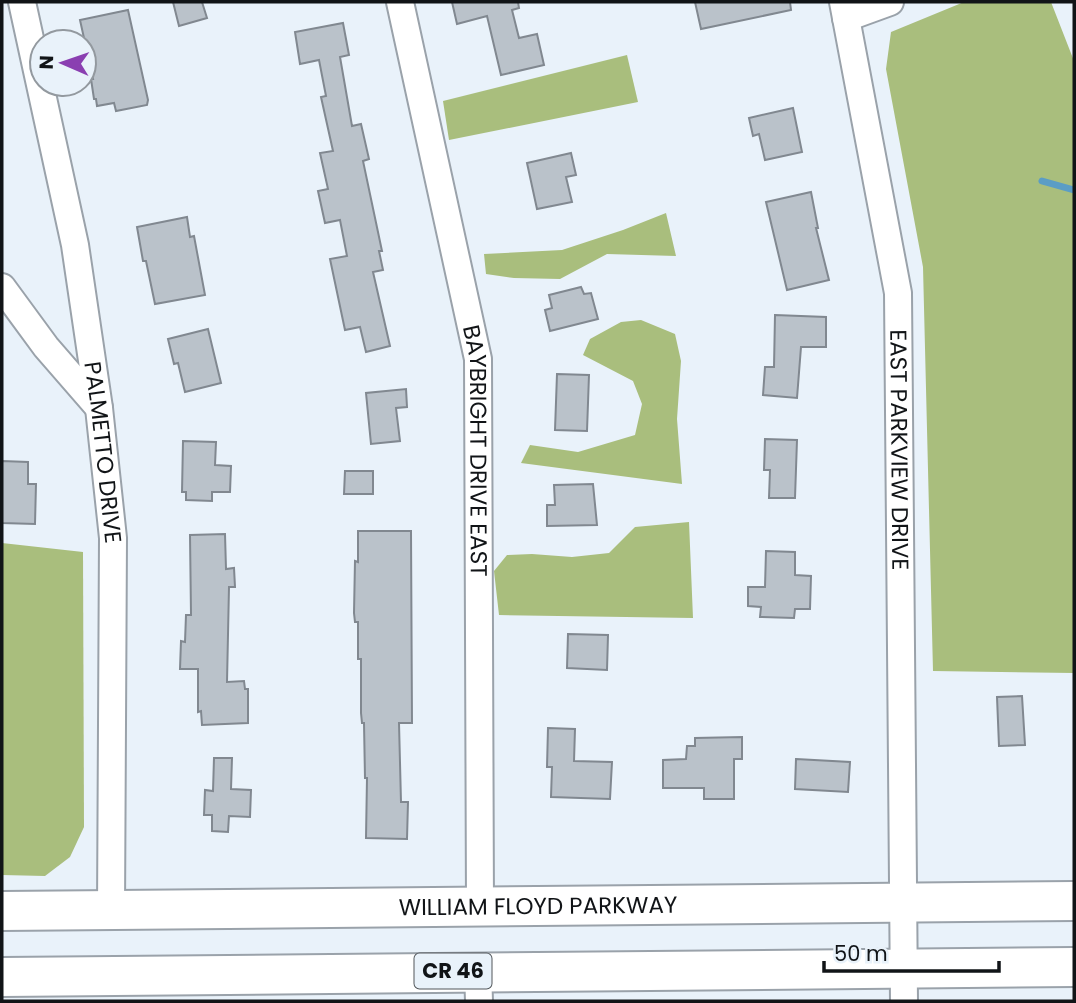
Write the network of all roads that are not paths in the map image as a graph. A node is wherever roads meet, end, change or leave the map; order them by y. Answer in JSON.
{"nodes":[{"id":1,"x":22,"y":2,"type":"edge"},
{"id":2,"x":400,"y":2,"type":"edge"},
{"id":3,"x":890,"y":2,"type":"edge"},
{"id":4,"x":844,"y":10,"type":"edge"},
{"id":5,"x":2,"y":287,"type":"edge"},
{"id":6,"x":99,"y":408,"type":"junction"},
{"id":7,"x":1074,"y":901,"type":"edge"},
{"id":8,"x":904,"y":902,"type":"junction"},
{"id":9,"x":480,"y":908,"type":"junction"},
{"id":10,"x":111,"y":910,"type":"junction"},
{"id":11,"x":2,"y":911,"type":"edge"},
{"id":12,"x":1074,"y":967,"type":"edge"},
{"id":13,"x":2,"y":977,"type":"edge"},
{"id":14,"x":904,"y":985,"type":"edge"},
{"id":15,"x":478,"y":986,"type":"edge"},
{"id":16,"x":113,"y":989,"type":"edge"}],
"edges":[{"from":1,"to":6,"type":"street","name":"PALMETTO DRIVE"},
{"from":2,"to":9,"type":"street","name":"BAYBRIGHT DRIVE EAST"},
{"from":3,"to":4,"type":"street"},
{"from":4,"to":8,"type":"street","name":"EAST PARKVIEW DRIVE"},
{"from":5,"to":6,"type":"street"},
{"from":6,"to":10,"type":"street","name":"PALMETTO DRIVE"},
{"from":7,"to":8,"type":"highway","name":"WILLIAM FLOYD PARKWAY"},
{"from":8,"to":9,"type":"highway","name":"WILLIAM FLOYD PARKWAY"},
{"from":8,"to":14,"type":"street","name":"EAST PARKVIEW DRIVE"},
{"from":9,"to":10,"type":"highway","name":"WILLIAM FLOYD PARKWAY"},
{"from":10,"to":11,"type":"highway","name":"WILLIAM FLOYD PARKWAY"},
{"from":12,"to":14,"type":"highway","number":"CR 46"},
{"from":13,"to":16,"type":"highway","number":"CR 46"},
{"from":14,"to":15,"type":"highway","number":"CR 46"},
{"from":15,"to":16,"type":"highway","number":"CR 46"}]}
